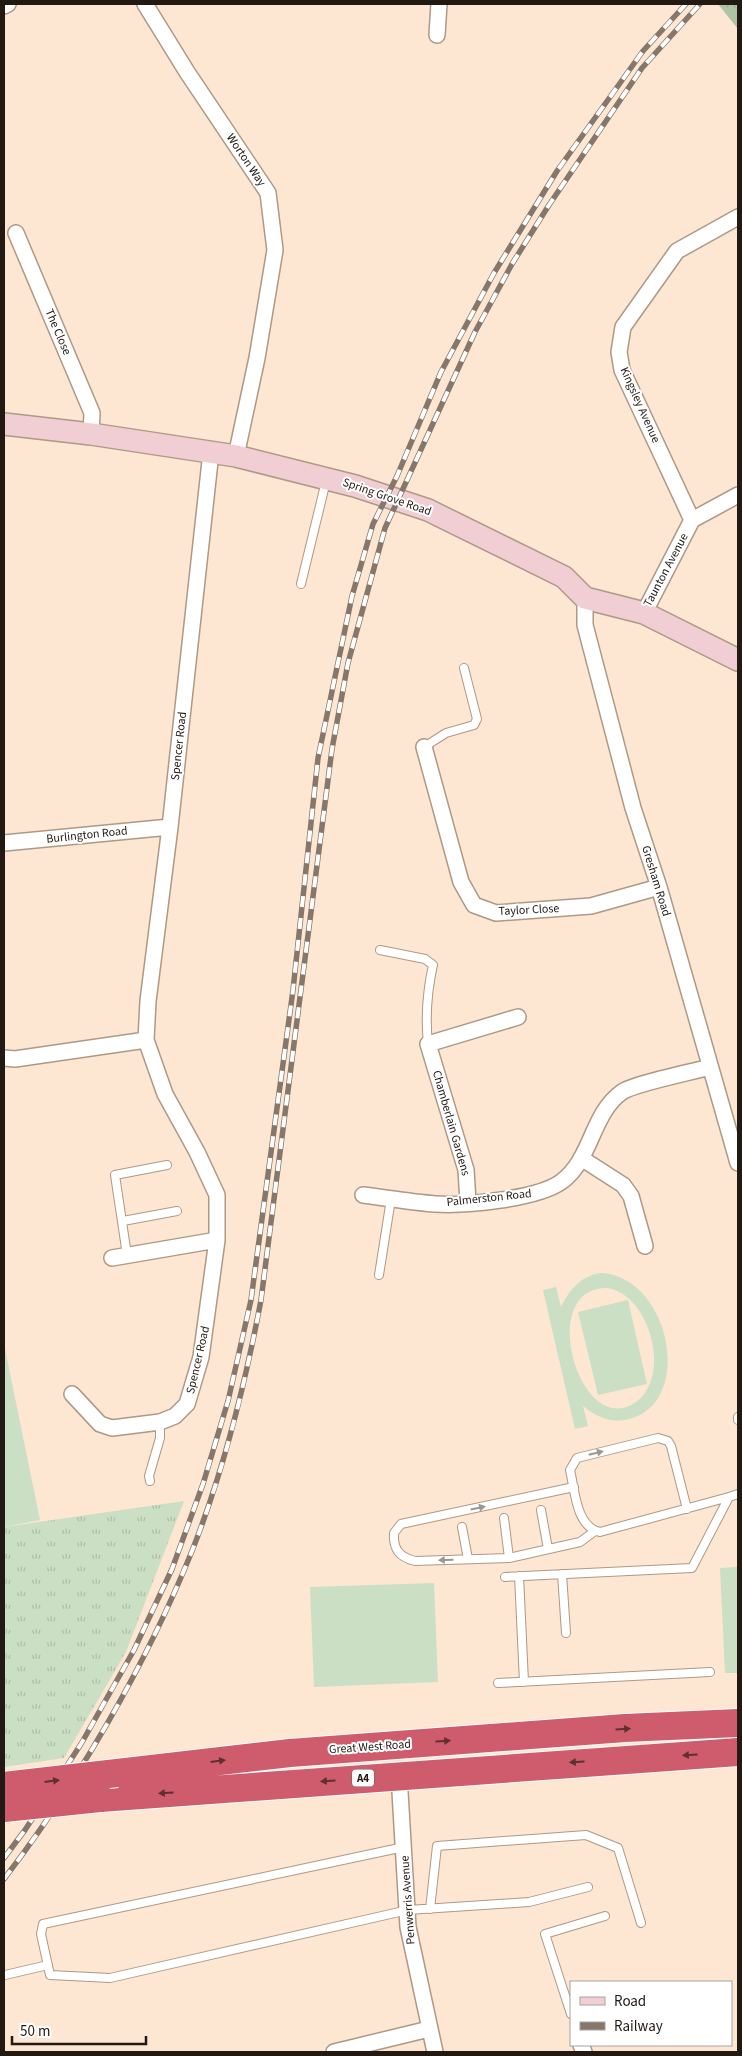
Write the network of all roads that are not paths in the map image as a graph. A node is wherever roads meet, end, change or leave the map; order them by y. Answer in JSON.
{"nodes":[{"id":1,"x":8,"y":4,"type":"edge"},
{"id":2,"x":145,"y":4,"type":"edge"},
{"id":3,"x":439,"y":4,"type":"edge"},
{"id":4,"x":4,"y":6,"type":"edge"},
{"id":5,"x":437,"y":35,"type":"dead end"},
{"id":6,"x":738,"y":217,"type":"edge"},
{"id":7,"x":16,"y":233,"type":"dead end"},
{"id":8,"x":4,"y":424,"type":"edge"},
{"id":9,"x":92,"y":434,"type":"junction"},
{"id":10,"x":211,"y":452,"type":"junction"},
{"id":11,"x":236,"y":456,"type":"junction"},
{"id":12,"x":327,"y":478,"type":"junction"},
{"id":13,"x":738,"y":495,"type":"edge"},
{"id":14,"x":692,"y":520,"type":"junction"},
{"id":15,"x":301,"y":584,"type":"dead end"},
{"id":16,"x":585,"y":598,"type":"junction"},
{"id":17,"x":644,"y":613,"type":"junction"},
{"id":18,"x":738,"y":660,"type":"edge"},
{"id":19,"x":464,"y":668,"type":"dead end"},
{"id":20,"x":424,"y":747,"type":"joint"},
{"id":21,"x":170,"y":827,"type":"junction"},
{"id":22,"x":4,"y":843,"type":"edge"},
{"id":23,"x":659,"y":888,"type":"junction"},
{"id":24,"x":380,"y":950,"type":"dead end"},
{"id":25,"x":518,"y":1017,"type":"dead end"},
{"id":26,"x":146,"y":1040,"type":"junction"},
{"id":27,"x":428,"y":1044,"type":"junction"},
{"id":28,"x":4,"y":1058,"type":"edge"},
{"id":29,"x":710,"y":1067,"type":"junction"},
{"id":30,"x":581,"y":1158,"type":"junction"},
{"id":31,"x":738,"y":1162,"type":"edge"},
{"id":32,"x":167,"y":1165,"type":"dead end"},
{"id":33,"x":363,"y":1195,"type":"dead end"},
{"id":34,"x":391,"y":1199,"type":"junction"},
{"id":35,"x":468,"y":1202,"type":"junction"},
{"id":36,"x":177,"y":1211,"type":"dead end"},
{"id":37,"x":123,"y":1221,"type":"junction"},
{"id":38,"x":217,"y":1240,"type":"junction"},
{"id":39,"x":645,"y":1246,"type":"dead end"},
{"id":40,"x":127,"y":1256,"type":"junction"},
{"id":41,"x":112,"y":1258,"type":"dead end"},
{"id":42,"x":379,"y":1275,"type":"dead end"},
{"id":43,"x":72,"y":1394,"type":"dead end"},
{"id":44,"x":160,"y":1422,"type":"junction"},
{"id":45,"x":150,"y":1482,"type":"dead end"},
{"id":46,"x":574,"y":1487,"type":"junction"},
{"id":47,"x":738,"y":1494,"type":"edge"},
{"id":48,"x":729,"y":1497,"type":"junction"},
{"id":49,"x":687,"y":1509,"type":"junction"},
{"id":50,"x":541,"y":1510,"type":"dead end"},
{"id":51,"x":504,"y":1518,"type":"dead end"},
{"id":52,"x":462,"y":1527,"type":"dead end"},
{"id":53,"x":595,"y":1531,"type":"junction"},
{"id":54,"x":548,"y":1549,"type":"junction"},
{"id":55,"x":509,"y":1558,"type":"junction"},
{"id":56,"x":468,"y":1559,"type":"junction"},
{"id":57,"x":562,"y":1574,"type":"junction"},
{"id":58,"x":505,"y":1576,"type":"dead end"},
{"id":59,"x":519,"y":1576,"type":"junction"},
{"id":60,"x":566,"y":1633,"type":"dead end"},
{"id":61,"x":710,"y":1672,"type":"dead end"},
{"id":62,"x":524,"y":1682,"type":"junction"},
{"id":63,"x":498,"y":1683,"type":"dead end"},
{"id":64,"x":738,"y":1723,"type":"edge"},
{"id":65,"x":738,"y":1752,"type":"edge"},
{"id":66,"x":399,"y":1775,"type":"junction"},
{"id":67,"x":4,"y":1786,"type":"edge"},
{"id":68,"x":4,"y":1808,"type":"edge"},
{"id":69,"x":404,"y":1847,"type":"junction"},
{"id":70,"x":588,"y":1887,"type":"dead end"},
{"id":71,"x":430,"y":1909,"type":"junction"},
{"id":72,"x":408,"y":1910,"type":"junction"},
{"id":73,"x":605,"y":1916,"type":"dead end"},
{"id":74,"x":641,"y":1923,"type":"dead end"},
{"id":75,"x":48,"y":1965,"type":"junction"},
{"id":76,"x":5,"y":1975,"type":"dead end"},
{"id":77,"x":570,"y":2011,"type":"edge"},
{"id":78,"x":429,"y":2028,"type":"junction"},
{"id":79,"x":334,"y":2052,"type":"edge"},
{"id":80,"x":436,"y":2052,"type":"edge"}],
"edges":[{"from":1,"to":4,"type":"street"},
{"from":2,"to":11,"type":"street","name":"Worton Way"},
{"from":3,"to":5,"type":"street"},
{"from":6,"to":14,"type":"street","name":"Kingsley Avenue"},
{"from":7,"to":9,"type":"street","name":"The Close"},
{"from":8,"to":9,"type":"main road","name":"Spring Grove Road"},
{"from":9,"to":10,"type":"main road","name":"Spring Grove Road"},
{"from":10,"to":11,"type":"main road","name":"Spring Grove Road"},
{"from":10,"to":21,"type":"street","name":"Spencer Road"},
{"from":11,"to":12,"type":"main road","name":"Spring Grove Road"},
{"from":12,"to":15,"type":"lane"},
{"from":12,"to":16,"type":"main road","name":"Spring Grove Road"},
{"from":13,"to":14,"type":"street","name":"Taunton Avenue"},
{"from":14,"to":17,"type":"street","name":"Taunton Avenue"},
{"from":16,"to":17,"type":"main road"},
{"from":16,"to":23,"type":"street","name":"Gresham Road"},
{"from":17,"to":18,"type":"main road"},
{"from":19,"to":20,"type":"lane"},
{"from":20,"to":23,"type":"street","name":"Taylor Close"},
{"from":21,"to":22,"type":"street","name":"Burlington Road"},
{"from":21,"to":26,"type":"street","name":"Spencer Road"},
{"from":23,"to":29,"type":"street","name":"Gresham Road"},
{"from":24,"to":27,"type":"lane"},
{"from":25,"to":27,"type":"street"},
{"from":26,"to":28,"type":"street"},
{"from":26,"to":38,"type":"street","name":"Spencer Road"},
{"from":27,"to":35,"type":"street","name":"Chamberlain Gardens"},
{"from":29,"to":30,"type":"street","name":"Palmerston Road"},
{"from":29,"to":31,"type":"street","name":"Gresham Road"},
{"from":30,"to":35,"type":"street","name":"Palmerston Road"},
{"from":30,"to":39,"type":"street"},
{"from":32,"to":37,"type":"lane"},
{"from":33,"to":34,"type":"street","name":"Palmerston Road"},
{"from":34,"to":35,"type":"street","name":"Palmerston Road"},
{"from":34,"to":42,"type":"lane"},
{"from":36,"to":37,"type":"lane"},
{"from":37,"to":40,"type":"lane"},
{"from":38,"to":40,"type":"street"},
{"from":38,"to":44,"type":"street","name":"Spencer Road"},
{"from":40,"to":41,"type":"street"},
{"from":43,"to":44,"type":"street","name":"Spencer Road"},
{"from":44,"to":45,"type":"lane"},
{"from":46,"to":49,"type":"lane","one_way":true},
{"from":46,"to":53,"type":"lane"},
{"from":56,"to":46,"type":"lane","one_way":true},
{"from":47,"to":48,"type":"lane"},
{"from":48,"to":49,"type":"lane"},
{"from":48,"to":57,"type":"lane"},
{"from":49,"to":53,"type":"lane"},
{"from":50,"to":54,"type":"lane"},
{"from":51,"to":55,"type":"lane"},
{"from":52,"to":56,"type":"lane"},
{"from":53,"to":54,"type":"lane"},
{"from":54,"to":55,"type":"lane"},
{"from":55,"to":56,"type":"lane"},
{"from":57,"to":59,"type":"lane"},
{"from":57,"to":60,"type":"lane"},
{"from":58,"to":59,"type":"lane"},
{"from":59,"to":62,"type":"lane"},
{"from":61,"to":62,"type":"lane"},
{"from":62,"to":63,"type":"lane"},
{"from":67,"to":64,"type":"highway","name":"Great West Road","one_way":true,"bridge":true},
{"from":65,"to":66,"type":"highway","number":"A4","one_way":true},
{"from":66,"to":68,"type":"highway","number":"A4","one_way":true,"bridge":true},
{"from":66,"to":69,"type":"street","name":"Penwerris Avenue"},
{"from":69,"to":72,"type":"street","name":"Penwerris Avenue"},
{"from":69,"to":75,"type":"lane"},
{"from":70,"to":71,"type":"lane"},
{"from":71,"to":72,"type":"lane"},
{"from":71,"to":74,"type":"lane"},
{"from":72,"to":75,"type":"lane"},
{"from":72,"to":78,"type":"street","name":"Penwerris Avenue"},
{"from":73,"to":77,"type":"lane"},
{"from":75,"to":76,"type":"lane"},
{"from":78,"to":79,"type":"street"},
{"from":78,"to":80,"type":"street","name":"Penwerris Avenue"}]}
